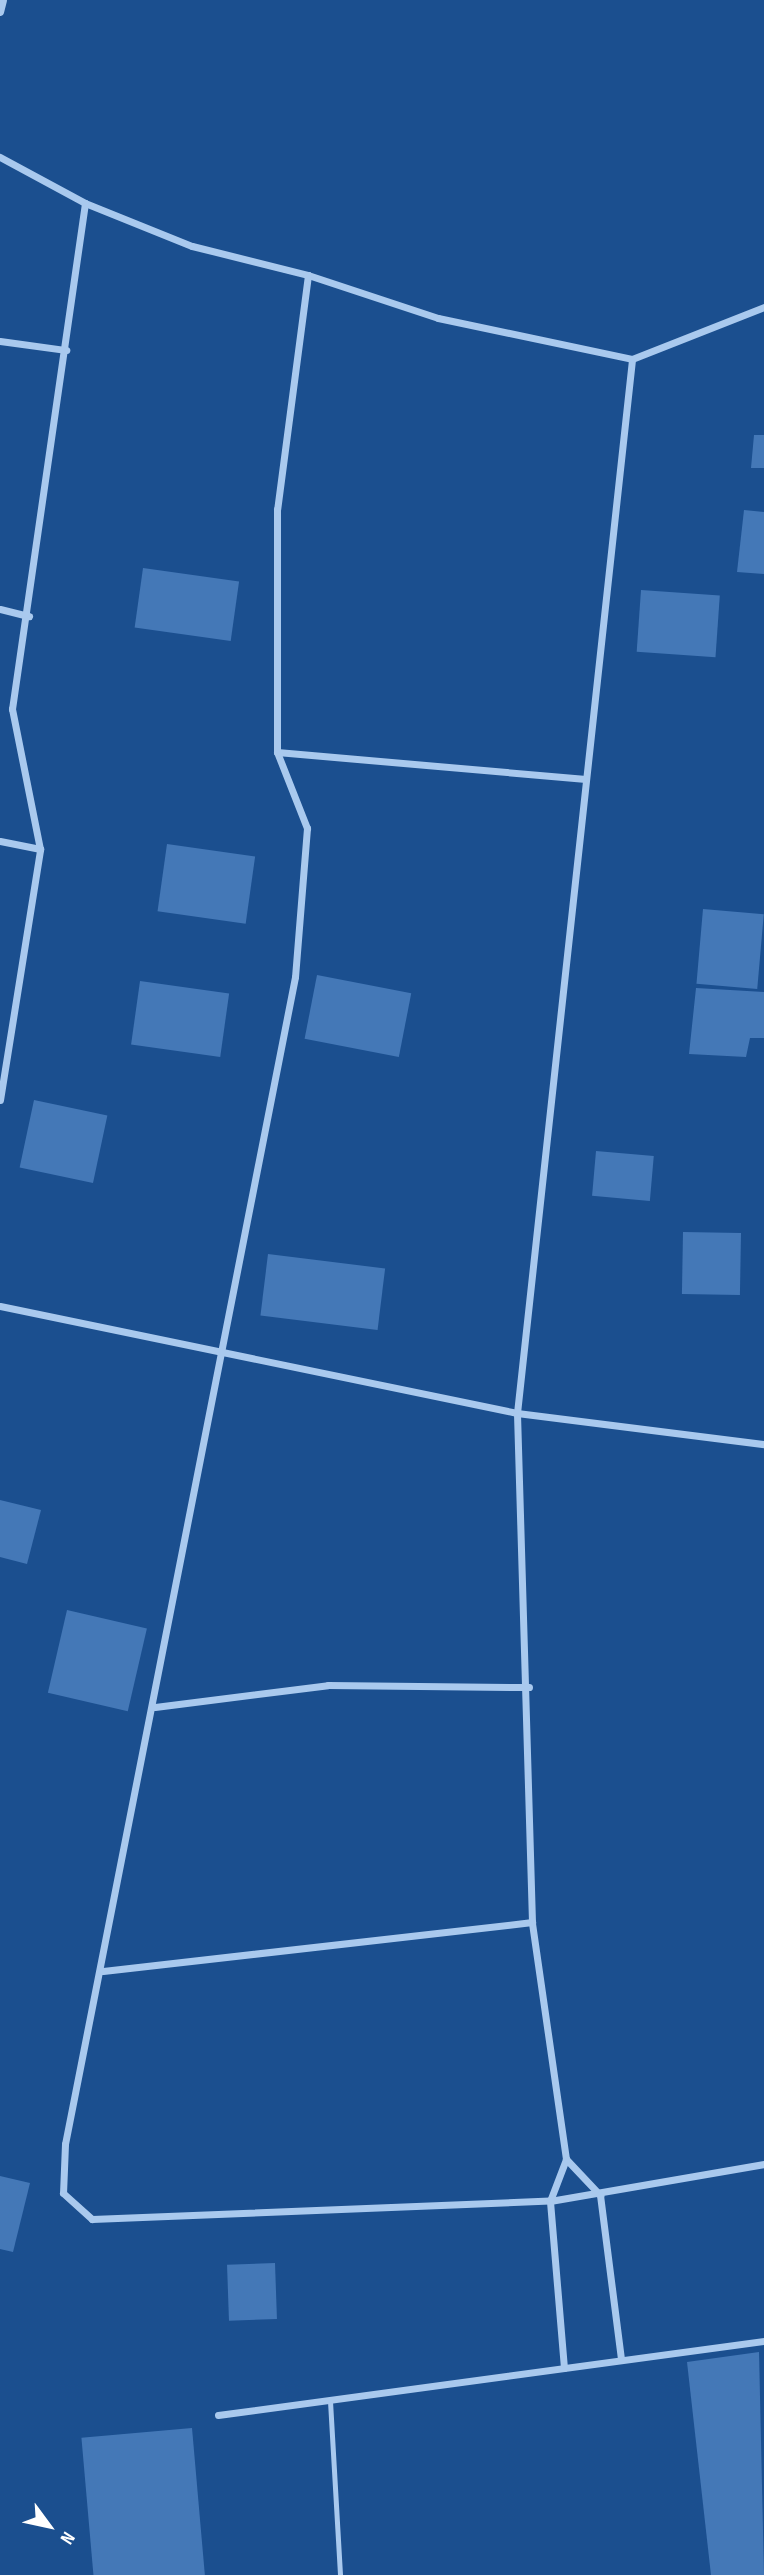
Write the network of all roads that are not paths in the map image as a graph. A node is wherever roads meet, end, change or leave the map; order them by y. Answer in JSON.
{"nodes":[{"id":1,"x":3,"y":0,"type":"edge"},
{"id":2,"x":0,"y":12,"type":"edge"},
{"id":3,"x":0,"y":157,"type":"edge"},
{"id":4,"x":85,"y":203,"type":"junction"},
{"id":5,"x":308,"y":275,"type":"junction"},
{"id":6,"x":764,"y":307,"type":"edge"},
{"id":7,"x":0,"y":341,"type":"edge"},
{"id":8,"x":65,"y":350,"type":"junction"},
{"id":9,"x":632,"y":359,"type":"junction"},
{"id":10,"x":0,"y":609,"type":"edge"},
{"id":11,"x":29,"y":617,"type":"junction"},
{"id":12,"x":278,"y":752,"type":"junction"},
{"id":13,"x":583,"y":779,"type":"junction"},
{"id":14,"x":0,"y":841,"type":"edge"},
{"id":15,"x":40,"y":849,"type":"junction"},
{"id":16,"x":0,"y":1100,"type":"edge"},
{"id":17,"x":0,"y":1306,"type":"edge"},
{"id":18,"x":225,"y":1351,"type":"junction"},
{"id":19,"x":517,"y":1413,"type":"junction"},
{"id":20,"x":764,"y":1444,"type":"edge"},
{"id":21,"x":529,"y":1687,"type":"junction"},
{"id":22,"x":155,"y":1707,"type":"junction"},
{"id":23,"x":532,"y":1922,"type":"junction"},
{"id":24,"x":103,"y":1971,"type":"junction"},
{"id":25,"x":566,"y":2159,"type":"junction"},
{"id":26,"x":764,"y":2164,"type":"edge"},
{"id":27,"x":600,"y":2195,"type":"junction"},
{"id":28,"x":550,"y":2201,"type":"junction"},
{"id":29,"x":764,"y":2341,"type":"edge"},
{"id":30,"x":621,"y":2360,"type":"junction"},
{"id":31,"x":564,"y":2368,"type":"junction"},
{"id":32,"x":330,"y":2401,"type":"junction"},
{"id":33,"x":218,"y":2415,"type":"dead end"},
{"id":34,"x":340,"y":2575,"type":"edge"}],
"edges":[{"from":1,"to":2,"type":"street"},
{"from":3,"to":4,"type":"street"},
{"from":4,"to":5,"type":"street"},
{"from":4,"to":8,"type":"street"},
{"from":5,"to":9,"type":"street"},
{"from":5,"to":12,"type":"street"},
{"from":6,"to":9,"type":"street"},
{"from":7,"to":8,"type":"street"},
{"from":8,"to":11,"type":"street"},
{"from":9,"to":13,"type":"street"},
{"from":10,"to":11,"type":"street"},
{"from":11,"to":15,"type":"street"},
{"from":12,"to":13,"type":"street"},
{"from":12,"to":18,"type":"street"},
{"from":13,"to":19,"type":"street"},
{"from":14,"to":15,"type":"street"},
{"from":15,"to":16,"type":"street"},
{"from":17,"to":18,"type":"street"},
{"from":18,"to":19,"type":"street"},
{"from":18,"to":22,"type":"street"},
{"from":19,"to":20,"type":"street"},
{"from":19,"to":21,"type":"street"},
{"from":21,"to":22,"type":"street"},
{"from":21,"to":23,"type":"street"},
{"from":22,"to":24,"type":"street"},
{"from":23,"to":24,"type":"street"},
{"from":23,"to":25,"type":"street"},
{"from":24,"to":28,"type":"street"},
{"from":25,"to":27,"type":"street"},
{"from":25,"to":28,"type":"street"},
{"from":26,"to":27,"type":"street"},
{"from":27,"to":28,"type":"street"},
{"from":27,"to":30,"type":"street"},
{"from":28,"to":31,"type":"street"},
{"from":29,"to":30,"type":"street"},
{"from":30,"to":31,"type":"street"},
{"from":31,"to":32,"type":"street"},
{"from":32,"to":33,"type":"street"},
{"from":32,"to":34,"type":"lane"}]}
